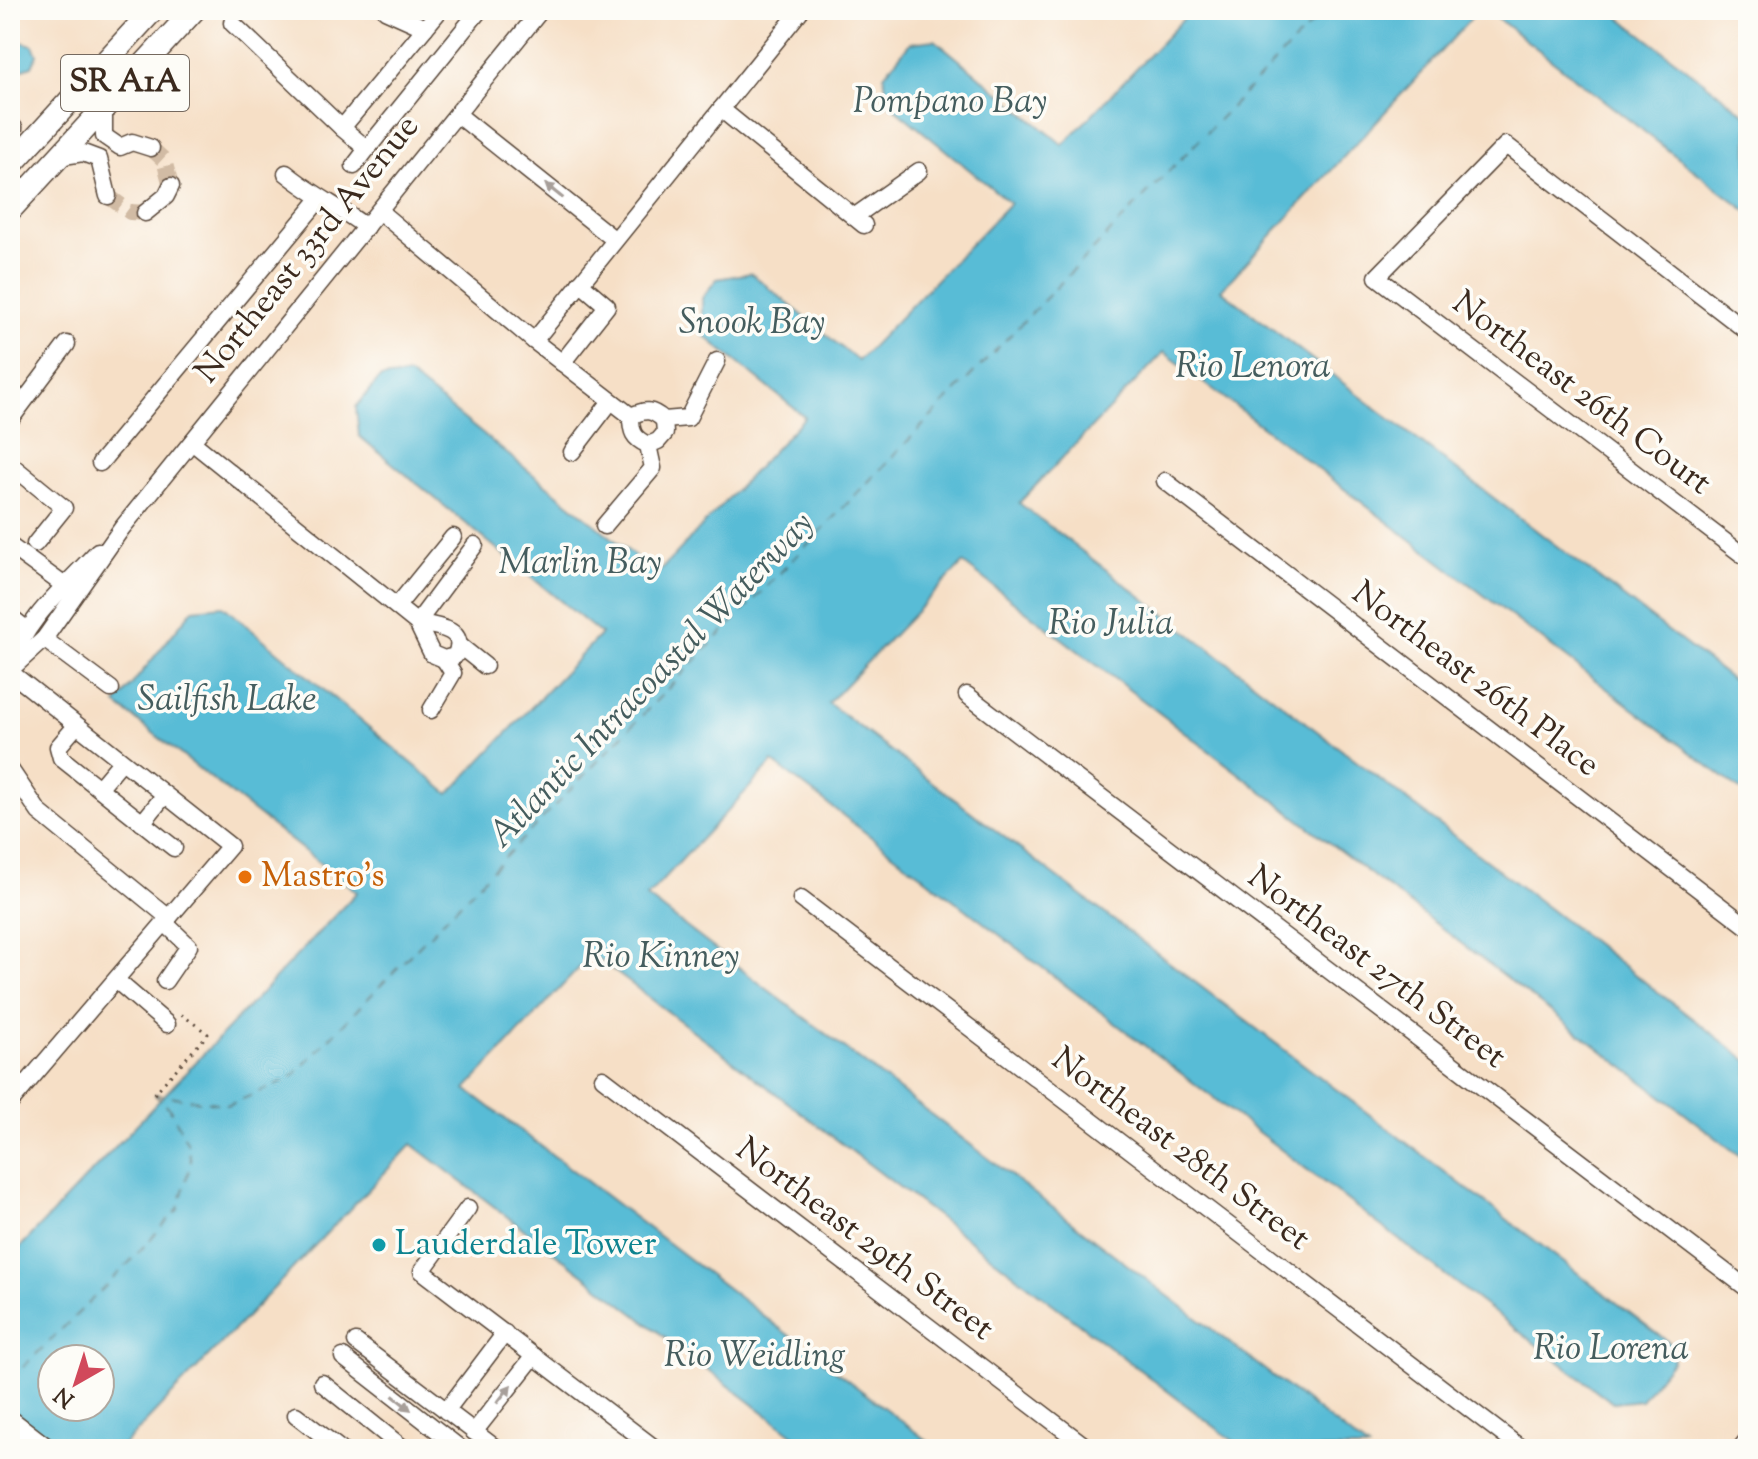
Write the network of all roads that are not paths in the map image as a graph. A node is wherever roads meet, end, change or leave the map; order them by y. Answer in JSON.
{"nodes":[{"id":1,"x":153,"y":10,"type":"edge"},
{"id":2,"x":194,"y":10,"type":"edge"},
{"id":3,"x":385,"y":10,"type":"edge"},
{"id":4,"x":440,"y":10,"type":"edge"},
{"id":5,"x":471,"y":10,"type":"edge"},
{"id":6,"x":541,"y":10,"type":"edge"},
{"id":7,"x":801,"y":10,"type":"edge"},
{"id":8,"x":232,"y":23,"type":"dead end"},
{"id":9,"x":425,"y":28,"type":"junction"},
{"id":10,"x":104,"y":106,"type":"junction"},
{"id":11,"x":721,"y":109,"type":"junction"},
{"id":12,"x":457,"y":114,"type":"junction"},
{"id":13,"x":10,"y":123,"type":"edge"},
{"id":14,"x":342,"y":128,"type":"junction"},
{"id":15,"x":10,"y":135,"type":"edge"},
{"id":16,"x":35,"y":138,"type":"junction"},
{"id":17,"x":120,"y":147,"type":"junction"},
{"id":18,"x":151,"y":148,"type":"dead end"},
{"id":19,"x":367,"y":149,"type":"junction"},
{"id":20,"x":57,"y":157,"type":"junction"},
{"id":21,"x":10,"y":166,"type":"edge"},
{"id":22,"x":354,"y":166,"type":"dead end"},
{"id":23,"x":105,"y":169,"type":"junction"},
{"id":24,"x":919,"y":171,"type":"dead end"},
{"id":25,"x":286,"y":173,"type":"dead end"},
{"id":26,"x":171,"y":186,"type":"dead end"},
{"id":27,"x":108,"y":196,"type":"dead end"},
{"id":28,"x":319,"y":200,"type":"junction"},
{"id":29,"x":10,"y":210,"type":"edge"},
{"id":30,"x":379,"y":211,"type":"junction"},
{"id":31,"x":145,"y":213,"type":"dead end"},
{"id":32,"x":366,"y":227,"type":"junction"},
{"id":33,"x":615,"y":240,"type":"junction"},
{"id":34,"x":580,"y":283,"type":"junction"},
{"id":35,"x":1748,"y":332,"type":"edge"},
{"id":36,"x":534,"y":341,"type":"junction"},
{"id":37,"x":67,"y":344,"type":"dead end"},
{"id":38,"x":717,"y":361,"type":"dead end"},
{"id":39,"x":562,"y":363,"type":"junction"},
{"id":40,"x":611,"y":401,"type":"junction"},
{"id":41,"x":631,"y":416,"type":"junction"},
{"id":42,"x":10,"y":420,"type":"edge"},
{"id":43,"x":664,"y":420,"type":"junction"},
{"id":44,"x":192,"y":442,"type":"junction"},
{"id":45,"x":648,"y":445,"type":"junction"},
{"id":46,"x":572,"y":452,"type":"dead end"},
{"id":47,"x":100,"y":463,"type":"dead end"},
{"id":48,"x":10,"y":464,"type":"edge"},
{"id":49,"x":1165,"y":481,"type":"dead end"},
{"id":50,"x":604,"y":526,"type":"dead end"},
{"id":51,"x":453,"y":537,"type":"dead end"},
{"id":52,"x":35,"y":544,"type":"dead end"},
{"id":53,"x":475,"y":545,"type":"dead end"},
{"id":54,"x":10,"y":546,"type":"edge"},
{"id":55,"x":1748,"y":559,"type":"edge"},
{"id":56,"x":71,"y":591,"type":"junction"},
{"id":57,"x":397,"y":606,"type":"junction"},
{"id":58,"x":12,"y":618,"type":"edge"},
{"id":59,"x":417,"y":623,"type":"junction"},
{"id":60,"x":26,"y":629,"type":"junction"},
{"id":61,"x":44,"y":639,"type":"junction"},
{"id":62,"x":460,"y":646,"type":"junction"},
{"id":63,"x":444,"y":659,"type":"junction"},
{"id":64,"x":485,"y":666,"type":"dead end"},
{"id":65,"x":10,"y":669,"type":"edge"},
{"id":66,"x":111,"y":689,"type":"dead end"},
{"id":67,"x":967,"y":695,"type":"dead end"},
{"id":68,"x":431,"y":710,"type":"dead end"},
{"id":69,"x":76,"y":726,"type":"junction"},
{"id":70,"x":121,"y":762,"type":"junction"},
{"id":71,"x":10,"y":769,"type":"edge"},
{"id":72,"x":99,"y":788,"type":"junction"},
{"id":73,"x":164,"y":796,"type":"junction"},
{"id":74,"x":142,"y":823,"type":"junction"},
{"id":75,"x":174,"y":848,"type":"dead end"},
{"id":76,"x":801,"y":899,"type":"dead end"},
{"id":77,"x":168,"y":921,"type":"junction"},
{"id":78,"x":1748,"y":927,"type":"edge"},
{"id":79,"x":117,"y":981,"type":"junction"},
{"id":80,"x":165,"y":981,"type":"dead end"},
{"id":81,"x":167,"y":1024,"type":"road end"},
{"id":82,"x":603,"y":1078,"type":"dead end"},
{"id":83,"x":10,"y":1103,"type":"edge"},
{"id":84,"x":468,"y":1208,"type":"dead end"},
{"id":85,"x":1748,"y":1289,"type":"edge"},
{"id":86,"x":505,"y":1333,"type":"junction"},
{"id":87,"x":356,"y":1342,"type":"dead end"},
{"id":88,"x":534,"y":1356,"type":"junction"},
{"id":89,"x":343,"y":1357,"type":"dead end"},
{"id":90,"x":322,"y":1383,"type":"dead end"},
{"id":91,"x":446,"y":1411,"type":"junction"},
{"id":92,"x":296,"y":1415,"type":"dead end"},
{"id":93,"x":10,"y":1422,"type":"edge"},
{"id":94,"x":474,"y":1432,"type":"junction"},
{"id":95,"x":1748,"y":1439,"type":"edge"},
{"id":96,"x":45,"y":1449,"type":"edge"},
{"id":97,"x":340,"y":1449,"type":"edge"},
{"id":98,"x":404,"y":1449,"type":"edge"},
{"id":99,"x":461,"y":1449,"type":"edge"},
{"id":100,"x":497,"y":1449,"type":"edge"},
{"id":101,"x":656,"y":1449,"type":"edge"},
{"id":102,"x":1089,"y":1449,"type":"edge"},
{"id":103,"x":1522,"y":1449,"type":"edge"},
{"id":104,"x":1740,"y":1449,"type":"edge"}],
"edges":[{"from":1,"to":16,"type":"main road","number":"SR A1A"},
{"from":2,"to":10,"type":"main road","number":"SR A1A"},
{"from":3,"to":9,"type":"street"},
{"from":4,"to":9,"type":"street"},
{"from":5,"to":19,"type":"street"},
{"from":6,"to":12,"type":"street","name":"Northeast 33rd Avenue"},
{"from":7,"to":11,"type":"street"},
{"from":8,"to":14,"type":"street"},
{"from":9,"to":14,"type":"street"},
{"from":10,"to":17,"type":"street"},
{"from":10,"to":20,"type":"main road","number":"SR A1A"},
{"from":11,"to":24,"type":"street"},
{"from":11,"to":33,"type":"street"},
{"from":12,"to":30,"type":"street","name":"Northeast 33rd Avenue"},
{"from":33,"to":12,"type":"street","one_way":true},
{"from":13,"to":15,"type":"street"},
{"from":14,"to":19,"type":"street"},
{"from":16,"to":20,"type":"main road"},
{"from":16,"to":21,"type":"main road","number":"SR A1A"},
{"from":17,"to":18,"type":"street"},
{"from":17,"to":23,"type":"street"},
{"from":19,"to":22,"type":"street"},
{"from":20,"to":23,"type":"street"},
{"from":20,"to":29,"type":"main road","number":"SR A1A"},
{"from":23,"to":27,"type":"street"},
{"from":25,"to":28,"type":"street"},
{"from":26,"to":31,"type":"street"},
{"from":28,"to":32,"type":"street"},
{"from":28,"to":47,"type":"street"},
{"from":30,"to":32,"type":"street","name":"Northeast 33rd Avenue"},
{"from":30,"to":36,"type":"street"},
{"from":32,"to":44,"type":"street","name":"Northeast 33rd Avenue"},
{"from":33,"to":34,"type":"street"},
{"from":34,"to":36,"type":"street"},
{"from":34,"to":39,"type":"street"},
{"from":35,"to":55,"type":"street","name":"Northeast 26th Court"},
{"from":36,"to":39,"type":"street"},
{"from":37,"to":42,"type":"street"},
{"from":38,"to":43,"type":"street"},
{"from":39,"to":40,"type":"street"},
{"from":40,"to":41,"type":"street"},
{"from":40,"to":46,"type":"street"},
{"from":41,"to":43,"type":"street"},
{"from":41,"to":45,"type":"street"},
{"from":43,"to":45,"type":"street"},
{"from":44,"to":56,"type":"street","name":"Northeast 33rd Avenue"},
{"from":44,"to":57,"type":"street"},
{"from":45,"to":50,"type":"street"},
{"from":48,"to":52,"type":"street"},
{"from":49,"to":78,"type":"street","name":"Northeast 26th Place"},
{"from":51,"to":57,"type":"street"},
{"from":53,"to":59,"type":"street"},
{"from":54,"to":56,"type":"street"},
{"from":56,"to":60,"type":"street","name":"Northeast 33rd Avenue"},
{"from":56,"to":61,"type":"street","name":"Northeast 33rd Avenue"},
{"from":57,"to":59,"type":"street"},
{"from":58,"to":60,"type":"street"},
{"from":59,"to":62,"type":"street"},
{"from":59,"to":63,"type":"street"},
{"from":60,"to":65,"type":"street","name":"Northeast 33rd Avenue"},
{"from":61,"to":65,"type":"street","name":"Northeast 33rd Avenue"},
{"from":61,"to":66,"type":"street"},
{"from":62,"to":63,"type":"street"},
{"from":62,"to":64,"type":"street"},
{"from":63,"to":68,"type":"street"},
{"from":65,"to":69,"type":"street"},
{"from":67,"to":85,"type":"street","name":"Northeast 27th Street"},
{"from":69,"to":70,"type":"street"},
{"from":69,"to":72,"type":"street"},
{"from":70,"to":72,"type":"street"},
{"from":70,"to":73,"type":"street"},
{"from":71,"to":77,"type":"street"},
{"from":72,"to":74,"type":"street"},
{"from":73,"to":74,"type":"street"},
{"from":73,"to":77,"type":"street"},
{"from":74,"to":75,"type":"street"},
{"from":76,"to":103,"type":"street","name":"Northeast 28th Street"},
{"from":77,"to":79,"type":"street"},
{"from":77,"to":80,"type":"street"},
{"from":79,"to":81,"type":"street"},
{"from":79,"to":83,"type":"street"},
{"from":82,"to":102,"type":"street","name":"Northeast 29th Street"},
{"from":84,"to":86,"type":"street"},
{"from":86,"to":88,"type":"street"},
{"from":86,"to":91,"type":"street"},
{"from":87,"to":91,"type":"street"},
{"from":94,"to":88,"type":"street","one_way":true},
{"from":88,"to":101,"type":"street"},
{"from":89,"to":99,"type":"street","one_way":true},
{"from":90,"to":98,"type":"street"},
{"from":91,"to":94,"type":"street"},
{"from":92,"to":97,"type":"street"},
{"from":93,"to":96,"type":"main road"},
{"from":94,"to":100,"type":"street"},
{"from":95,"to":104,"type":"street"}]}
